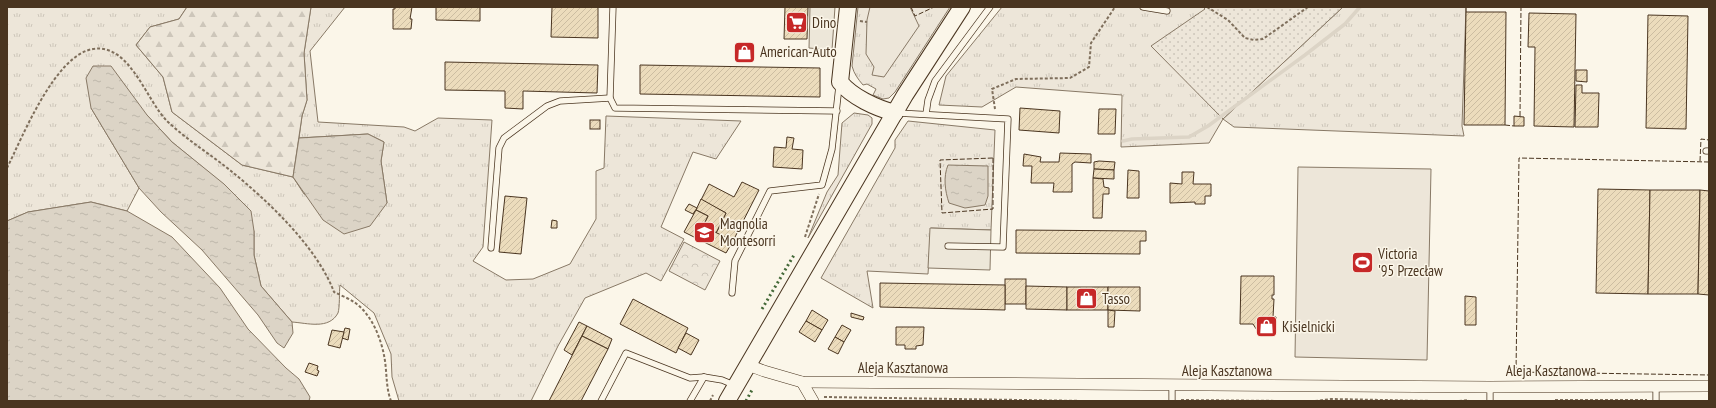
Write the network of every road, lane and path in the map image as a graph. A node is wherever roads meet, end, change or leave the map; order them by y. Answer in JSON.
{"nodes":[{"id":1,"x":613,"y":7,"type":"edge"},
{"id":2,"x":848,"y":7,"type":"edge"},
{"id":3,"x":962,"y":7,"type":"edge"},
{"id":4,"x":990,"y":7,"type":"edge"},
{"id":5,"x":1115,"y":7,"type":"edge"},
{"id":6,"x":1143,"y":7,"type":"edge"},
{"id":7,"x":1207,"y":7,"type":"edge"},
{"id":8,"x":1308,"y":7,"type":"edge"},
{"id":9,"x":1167,"y":11,"type":"dead end"},
{"id":10,"x":840,"y":82,"type":"junction"},
{"id":11,"x":610,"y":98,"type":"junction"},
{"id":12,"x":837,"y":110,"type":"junction"},
{"id":13,"x":894,"y":113,"type":"junction"},
{"id":14,"x":926,"y":114,"type":"junction"},
{"id":15,"x":997,"y":118,"type":"junction"},
{"id":16,"x":7,"y":168,"type":"edge"},
{"id":17,"x":822,"y":185,"type":"junction"},
{"id":18,"x":803,"y":241,"type":"dead end"},
{"id":19,"x":948,"y":246,"type":"dead end"},
{"id":20,"x":491,"y":248,"type":"dead end"},
{"id":21,"x":732,"y":293,"type":"dead end"},
{"id":22,"x":748,"y":365,"type":"junction"},
{"id":23,"x":704,"y":377,"type":"junction"},
{"id":24,"x":802,"y":382,"type":"junction"},
{"id":25,"x":1172,"y":385,"type":"junction"},
{"id":26,"x":1656,"y":385,"type":"junction"},
{"id":27,"x":736,"y":386,"type":"junction"},
{"id":28,"x":1709,"y":386,"type":"edge"},
{"id":29,"x":1490,"y":387,"type":"junction"},
{"id":30,"x":811,"y":399,"type":"edge"},
{"id":31,"x":1490,"y":400,"type":"edge"},
{"id":32,"x":1553,"y":400,"type":"dead end"},
{"id":33,"x":391,"y":401,"type":"edge"},
{"id":34,"x":601,"y":401,"type":"edge"},
{"id":35,"x":690,"y":401,"type":"edge"},
{"id":36,"x":727,"y":401,"type":"edge"},
{"id":37,"x":1087,"y":401,"type":"edge"},
{"id":38,"x":1172,"y":401,"type":"edge"},
{"id":39,"x":1284,"y":401,"type":"edge"},
{"id":40,"x":1315,"y":401,"type":"edge"},
{"id":41,"x":1436,"y":401,"type":"edge"},
{"id":42,"x":1459,"y":401,"type":"edge"},
{"id":43,"x":1656,"y":401,"type":"edge"}],
"edges":[{"from":1,"to":11,"type":"lane"},
{"from":2,"to":10,"type":"street"},
{"from":3,"to":13,"type":"street"},
{"from":4,"to":14,"type":"lane"},
{"from":5,"to":15,"type":"path"},
{"from":6,"to":9,"type":"lane"},
{"from":7,"to":8,"type":"path"},
{"from":10,"to":12,"type":"lane"},
{"from":10,"to":13,"type":"street"},
{"from":11,"to":12,"type":"lane"},
{"from":11,"to":20,"type":"lane"},
{"from":12,"to":17,"type":"lane"},
{"from":13,"to":14,"type":"lane"},
{"from":13,"to":22,"type":"street"},
{"from":14,"to":15,"type":"lane"},
{"from":15,"to":19,"type":"lane"},
{"from":16,"to":33,"type":"path"},
{"from":17,"to":18,"type":"path"},
{"from":17,"to":21,"type":"lane"},
{"from":22,"to":24,"type":"street","name":"Aleja Kasztanowa"},
{"from":22,"to":27,"type":"street"},
{"from":23,"to":27,"type":"lane"},
{"from":23,"to":34,"type":"lane"},
{"from":23,"to":35,"type":"lane"},
{"from":24,"to":25,"type":"street","name":"Aleja Kasztanowa"},
{"from":24,"to":30,"type":"street"},
{"from":25,"to":29,"type":"street","name":"Aleja Kasztanowa"},
{"from":25,"to":38,"type":"lane"},
{"from":26,"to":28,"type":"street","name":"Aleja Kasztanowa"},
{"from":26,"to":29,"type":"street","name":"Aleja Kasztanowa"},
{"from":26,"to":43,"type":"lane"},
{"from":27,"to":36,"type":"street"},
{"from":29,"to":31,"type":"lane"},
{"from":30,"to":37,"type":"path"},
{"from":31,"to":42,"type":"path"},
{"from":32,"to":43,"type":"path"},
{"from":38,"to":39,"type":"path"},
{"from":40,"to":41,"type":"path"}]}
